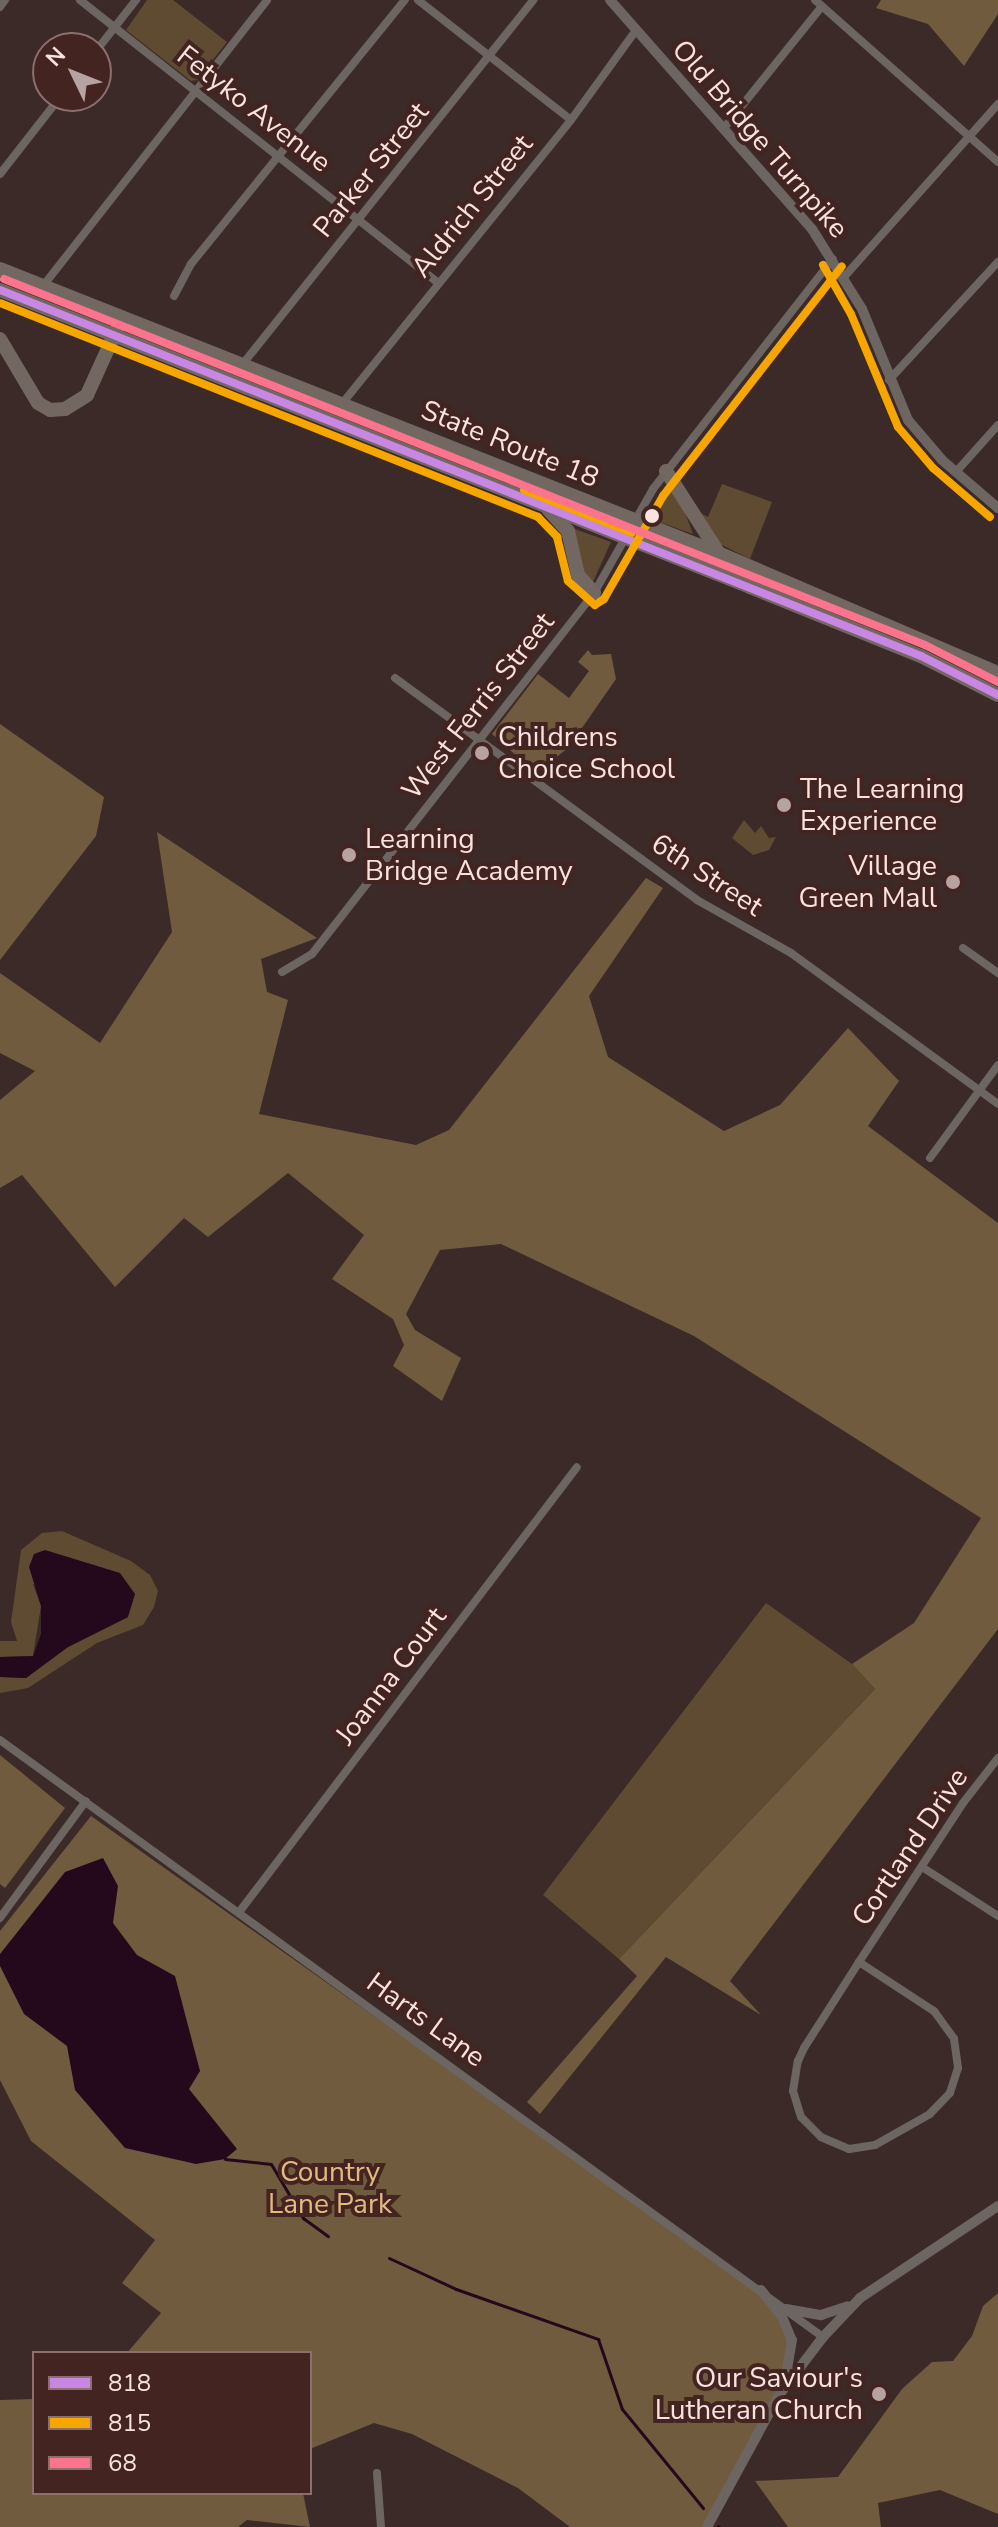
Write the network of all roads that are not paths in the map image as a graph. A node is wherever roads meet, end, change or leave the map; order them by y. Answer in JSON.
{"nodes":[{"id":1,"x":5,"y":0,"type":"edge"},
{"id":2,"x":80,"y":0,"type":"edge"},
{"id":3,"x":136,"y":0,"type":"edge"},
{"id":4,"x":267,"y":0,"type":"edge"},
{"id":5,"x":405,"y":0,"type":"edge"},
{"id":6,"x":418,"y":0,"type":"edge"},
{"id":7,"x":533,"y":0,"type":"edge"},
{"id":8,"x":610,"y":0,"type":"edge"},
{"id":9,"x":818,"y":3,"type":"edge"},
{"id":10,"x":0,"y":7,"type":"edge"},
{"id":11,"x":115,"y":27,"type":"junction"},
{"id":12,"x":111,"y":32,"type":"edge"},
{"id":13,"x":634,"y":33,"type":"junction"},
{"id":14,"x":491,"y":58,"type":"junction"},
{"id":15,"x":194,"y":91,"type":"junction"},
{"id":16,"x":998,"y":104,"type":"edge"},
{"id":17,"x":48,"y":112,"type":"edge"},
{"id":18,"x":571,"y":120,"type":"junction"},
{"id":19,"x":724,"y":128,"type":"junction"},
{"id":20,"x":969,"y":136,"type":"junction"},
{"id":21,"x":276,"y":155,"type":"junction"},
{"id":22,"x":998,"y":162,"type":"edge"},
{"id":23,"x":0,"y":174,"type":"edge"},
{"id":24,"x":359,"y":218,"type":"junction"},
{"id":25,"x":833,"y":259,"type":"junction"},
{"id":26,"x":998,"y":262,"type":"edge"},
{"id":27,"x":0,"y":269,"type":"edge"},
{"id":28,"x":844,"y":277,"type":"junction"},
{"id":29,"x":437,"y":282,"type":"junction"},
{"id":30,"x":43,"y":286,"type":"junction"},
{"id":31,"x":0,"y":290,"type":"edge"},
{"id":32,"x":174,"y":296,"type":"dead end"},
{"id":33,"x":116,"y":315,"type":"junction"},
{"id":34,"x":118,"y":336,"type":"junction"},
{"id":35,"x":0,"y":339,"type":"edge"},
{"id":36,"x":241,"y":366,"type":"junction"},
{"id":37,"x":889,"y":380,"type":"junction"},
{"id":38,"x":341,"y":405,"type":"junction"},
{"id":39,"x":998,"y":425,"type":"edge"},
{"id":40,"x":666,"y":471,"type":"junction"},
{"id":41,"x":956,"y":472,"type":"junction"},
{"id":42,"x":545,"y":507,"type":"junction"},
{"id":43,"x":998,"y":508,"type":"edge"},
{"id":44,"x":636,"y":522,"type":"junction"},
{"id":45,"x":629,"y":538,"type":"junction"},
{"id":46,"x":718,"y":553,"type":"junction"},
{"id":47,"x":594,"y":593,"type":"junction"},
{"id":48,"x":998,"y":673,"type":"edge"},
{"id":49,"x":395,"y":678,"type":"dead end"},
{"id":50,"x":998,"y":695,"type":"edge"},
{"id":51,"x":477,"y":740,"type":"junction"},
{"id":52,"x":963,"y":948,"type":"dead end"},
{"id":53,"x":282,"y":972,"type":"dead end"},
{"id":54,"x":998,"y":973,"type":"edge"},
{"id":55,"x":998,"y":1065,"type":"edge"},
{"id":56,"x":979,"y":1091,"type":"junction"},
{"id":57,"x":998,"y":1104,"type":"edge"},
{"id":58,"x":930,"y":1158,"type":"dead end"},
{"id":59,"x":577,"y":1467,"type":"dead end"},
{"id":60,"x":0,"y":1740,"type":"edge"},
{"id":61,"x":997,"y":1762,"type":"edge"},
{"id":62,"x":86,"y":1801,"type":"junction"},
{"id":63,"x":922,"y":1867,"type":"junction"},
{"id":64,"x":240,"y":1911,"type":"junction"},
{"id":65,"x":998,"y":1916,"type":"edge"},
{"id":66,"x":0,"y":1918,"type":"edge"},
{"id":67,"x":859,"y":1962,"type":"junction"},
{"id":68,"x":998,"y":2206,"type":"edge"},
{"id":69,"x":761,"y":2290,"type":"junction"},
{"id":70,"x":860,"y":2298,"type":"junction"},
{"id":71,"x":786,"y":2309,"type":"junction"},
{"id":72,"x":823,"y":2337,"type":"junction"},
{"id":73,"x":779,"y":2395,"type":"junction"},
{"id":74,"x":377,"y":2473,"type":"dead end"},
{"id":75,"x":381,"y":2527,"type":"edge"},
{"id":76,"x":707,"y":2527,"type":"edge"}],
"edges":[{"from":1,"to":10,"type":"street"},
{"from":2,"to":11,"type":"street","name":"Fetyko Avenue"},
{"from":3,"to":11,"type":"street"},
{"from":4,"to":15,"type":"street"},
{"from":5,"to":21,"type":"street"},
{"from":6,"to":14,"type":"street"},
{"from":7,"to":14,"type":"street","name":"Parker Street"},
{"from":8,"to":13,"type":"street","name":"Old Bridge Turnpike"},
{"from":9,"to":19,"type":"street"},
{"from":9,"to":20,"type":"street"},
{"from":11,"to":12,"type":"street"},
{"from":11,"to":15,"type":"street","name":"Fetyko Avenue"},
{"from":13,"to":18,"type":"street","name":"Aldrich Street"},
{"from":13,"to":19,"type":"street","name":"Old Bridge Turnpike"},
{"from":14,"to":18,"type":"street"},
{"from":14,"to":24,"type":"street","name":"Parker Street"},
{"from":15,"to":21,"type":"street","name":"Fetyko Avenue"},
{"from":15,"to":30,"type":"street"},
{"from":16,"to":20,"type":"street"},
{"from":17,"to":23,"type":"street"},
{"from":18,"to":29,"type":"street","name":"Aldrich Street"},
{"from":19,"to":25,"type":"street","name":"Old Bridge Turnpike"},
{"from":20,"to":22,"type":"street"},
{"from":20,"to":28,"type":"street"},
{"from":21,"to":24,"type":"street","name":"Fetyko Avenue"},
{"from":21,"to":32,"type":"street"},
{"from":24,"to":29,"type":"street","name":"Fetyko Avenue"},
{"from":24,"to":36,"type":"street","name":"Parker Street"},
{"from":25,"to":28,"type":"street","name":"Old Bridge Turnpike"},
{"from":25,"to":40,"type":"street","name":"West Ferris Street"},
{"from":26,"to":37,"type":"street"},
{"from":27,"to":30,"type":"highway","name":"State Route 18"},
{"from":28,"to":37,"type":"street","name":"Old Bridge Turnpike"},
{"from":29,"to":38,"type":"street","name":"Aldrich Street"},
{"from":30,"to":33,"type":"highway","name":"State Route 18"},
{"from":31,"to":34,"type":"highway","name":"State Route 18"},
{"from":33,"to":34,"type":"highway"},
{"from":33,"to":36,"type":"highway","name":"State Route 18"},
{"from":34,"to":35,"type":"highway"},
{"from":34,"to":42,"type":"highway","name":"State Route 18"},
{"from":36,"to":38,"type":"highway","name":"State Route 18"},
{"from":37,"to":41,"type":"street","name":"Old Bridge Turnpike"},
{"from":38,"to":44,"type":"highway","name":"State Route 18"},
{"from":39,"to":41,"type":"street"},
{"from":40,"to":44,"type":"street","name":"West Ferris Street"},
{"from":40,"to":46,"type":"highway"},
{"from":41,"to":43,"type":"street","name":"Old Bridge Turnpike"},
{"from":42,"to":45,"type":"highway","name":"State Route 18"},
{"from":42,"to":47,"type":"highway"},
{"from":44,"to":45,"type":"street","name":"West Ferris Street"},
{"from":44,"to":46,"type":"highway","name":"State Route 18"},
{"from":45,"to":47,"type":"street","name":"West Ferris Street"},
{"from":45,"to":50,"type":"highway","name":"State Route 18"},
{"from":46,"to":48,"type":"highway","name":"State Route 18"},
{"from":47,"to":51,"type":"street","name":"West Ferris Street"},
{"from":49,"to":51,"type":"street","name":"6th Street"},
{"from":51,"to":53,"type":"street","name":"West Ferris Street"},
{"from":51,"to":56,"type":"street","name":"6th Street"},
{"from":52,"to":54,"type":"street"},
{"from":55,"to":56,"type":"street"},
{"from":56,"to":57,"type":"street","name":"6th Street"},
{"from":56,"to":58,"type":"street"},
{"from":59,"to":64,"type":"street","name":"Joanna Court"},
{"from":60,"to":62,"type":"street","name":"Harts Lane"},
{"from":61,"to":63,"type":"street","name":"Cortland Drive"},
{"from":62,"to":64,"type":"street","name":"Harts Lane"},
{"from":62,"to":66,"type":"street"},
{"from":63,"to":65,"type":"street"},
{"from":63,"to":67,"type":"street","name":"Cortland Drive"},
{"from":64,"to":69,"type":"street","name":"Harts Lane"},
{"from":67,"to":67,"type":"street","name":"Cortland Drive"},
{"from":68,"to":70,"type":"street"},
{"from":69,"to":71,"type":"street","name":"Harts Lane"},
{"from":69,"to":73,"type":"street"},
{"from":70,"to":71,"type":"street"},
{"from":70,"to":72,"type":"street"},
{"from":71,"to":72,"type":"street","name":"Harts Lane"},
{"from":72,"to":73,"type":"street"},
{"from":73,"to":76,"type":"street"},
{"from":74,"to":75,"type":"street"}]}
